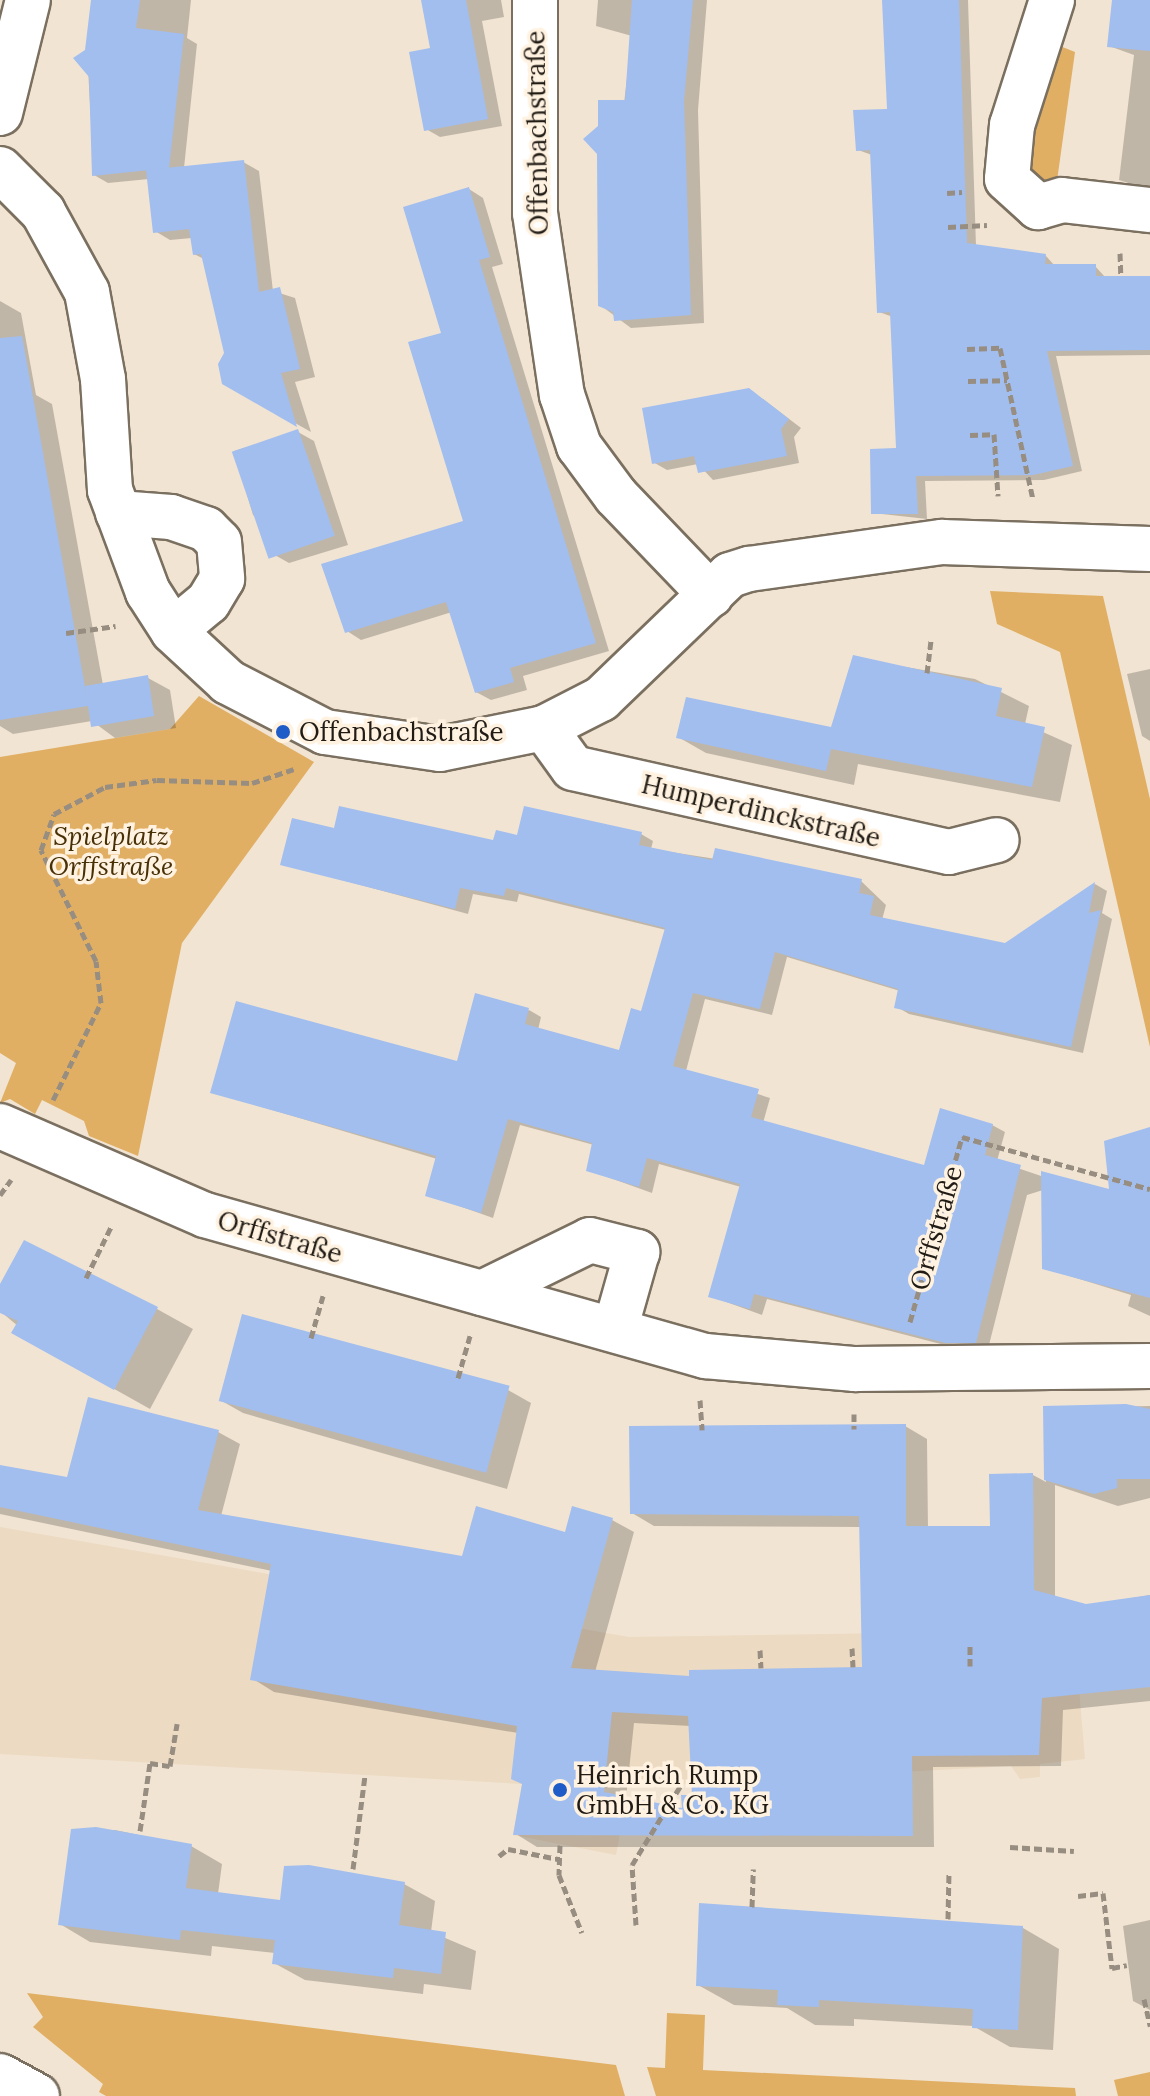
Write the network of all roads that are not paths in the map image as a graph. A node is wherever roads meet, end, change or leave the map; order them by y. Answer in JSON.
{"nodes":[{"id":1,"x":28,"y":0,"type":"edge"},
{"id":2,"x":535,"y":0,"type":"edge"},
{"id":3,"x":1052,"y":0,"type":"edge"},
{"id":4,"x":0,"y":113,"type":"edge"},
{"id":5,"x":0,"y":169,"type":"edge"},
{"id":6,"x":1150,"y":210,"type":"edge"},
{"id":7,"x":118,"y":513,"type":"junction"},
{"id":8,"x":1150,"y":549,"type":"edge"},
{"id":9,"x":711,"y":595,"type":"junction"},
{"id":10,"x":173,"y":631,"type":"junction"},
{"id":11,"x":544,"y":728,"type":"junction"},
{"id":12,"x":997,"y":840,"type":"dead end"},
{"id":13,"x":0,"y":1126,"type":"edge"},
{"id":14,"x":482,"y":1293,"type":"junction"},
{"id":15,"x":615,"y":1330,"type":"junction"},
{"id":16,"x":1150,"y":1366,"type":"edge"},
{"id":17,"x":0,"y":2076,"type":"edge"},
{"id":18,"x":37,"y":2096,"type":"edge"}],
"edges":[{"from":1,"to":4,"type":"street"},
{"from":2,"to":9,"type":"street","name":"Offenbachstraße"},
{"from":3,"to":6,"type":"street"},
{"from":5,"to":7,"type":"street"},
{"from":7,"to":10,"type":"street"},
{"from":7,"to":10,"type":"street"},
{"from":8,"to":9,"type":"street"},
{"from":9,"to":11,"type":"street"},
{"from":10,"to":11,"type":"street"},
{"from":11,"to":12,"type":"street","name":"Humperdinckstraße"},
{"from":13,"to":14,"type":"street","name":"Orffstraße"},
{"from":14,"to":15,"type":"street","name":"Orffstraße"},
{"from":14,"to":15,"type":"street"},
{"from":15,"to":16,"type":"street","name":"Orffstraße"},
{"from":17,"to":18,"type":"street"}]}
